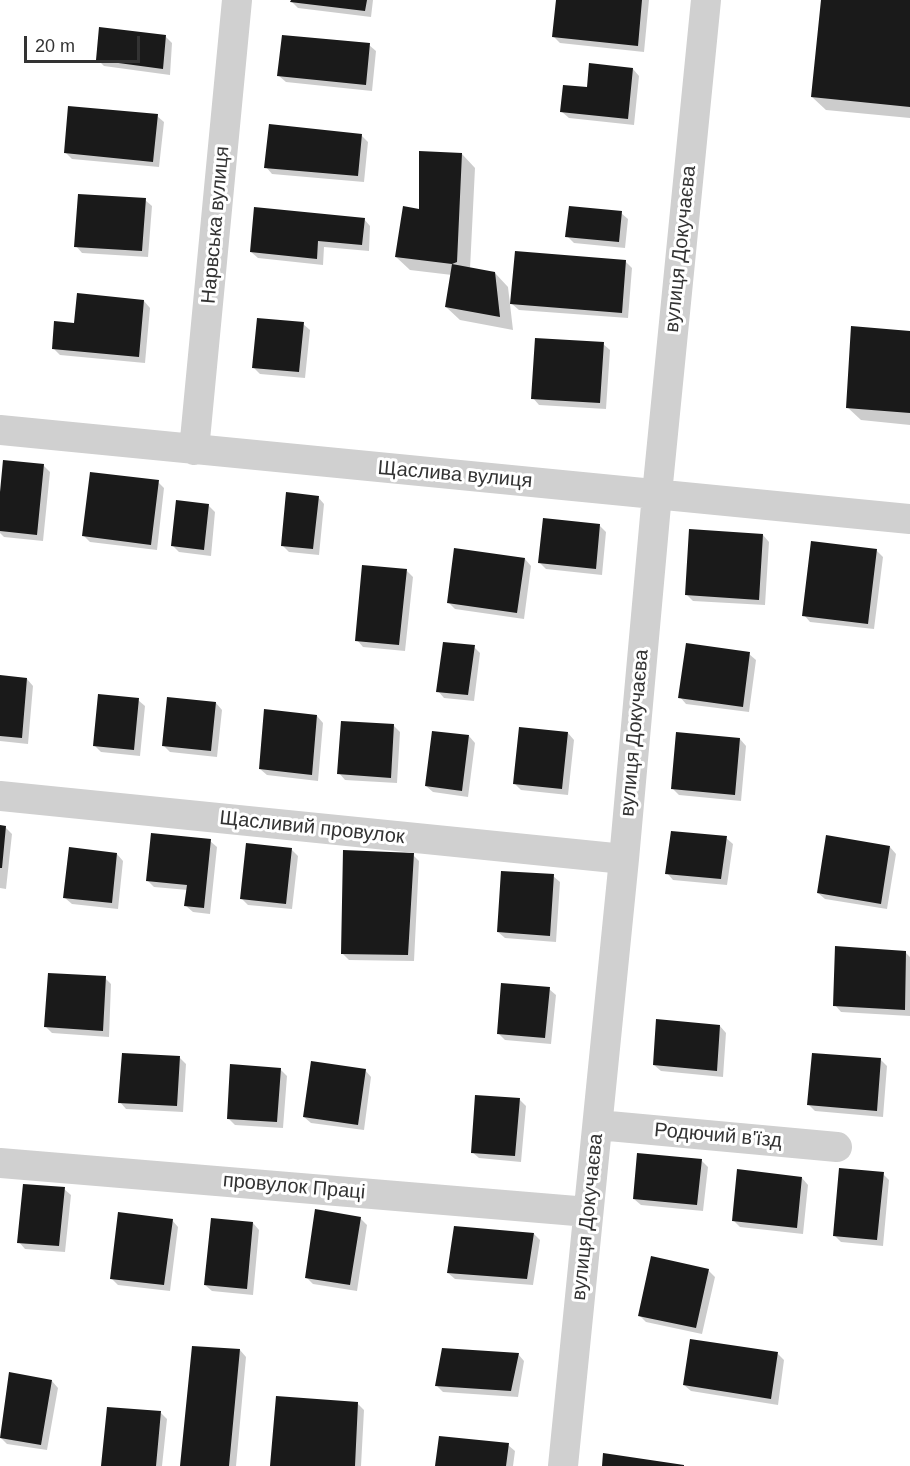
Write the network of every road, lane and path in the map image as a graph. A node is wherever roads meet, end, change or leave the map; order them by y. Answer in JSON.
{"nodes":[{"id":1,"x":237,"y":0,"type":"edge"},
{"id":2,"x":705,"y":0,"type":"edge"},
{"id":3,"x":0,"y":430,"type":"edge"},
{"id":4,"x":194,"y":450,"type":"junction"},
{"id":5,"x":657,"y":494,"type":"junction"},
{"id":6,"x":910,"y":519,"type":"edge"},
{"id":7,"x":0,"y":796,"type":"edge"},
{"id":8,"x":624,"y":859,"type":"junction"},
{"id":9,"x":598,"y":1125,"type":"junction"},
{"id":10,"x":837,"y":1147,"type":"dead end"},
{"id":11,"x":0,"y":1163,"type":"edge"},
{"id":12,"x":588,"y":1212,"type":"junction"},
{"id":13,"x":563,"y":1466,"type":"edge"}],
"edges":[{"from":1,"to":4,"type":"street","name":"Нарвська вулиця"},
{"from":2,"to":5,"type":"street","name":"вулиця Докучаєва"},
{"from":3,"to":4,"type":"street","name":"Щаслива вулиця"},
{"from":4,"to":5,"type":"street","name":"Щаслива вулиця"},
{"from":5,"to":6,"type":"street","name":"Щаслива вулиця"},
{"from":5,"to":8,"type":"street","name":"вулиця Докучаєва"},
{"from":7,"to":8,"type":"street","name":"Щасливий провулок"},
{"from":8,"to":9,"type":"street","name":"вулиця Докучаєва"},
{"from":9,"to":10,"type":"street","name":"Родючий в'їзд"},
{"from":9,"to":12,"type":"street","name":"вулиця Докучаєва"},
{"from":11,"to":12,"type":"street","name":"провулок Праці"},
{"from":12,"to":13,"type":"street","name":"вулиця Докучаєва"}]}
